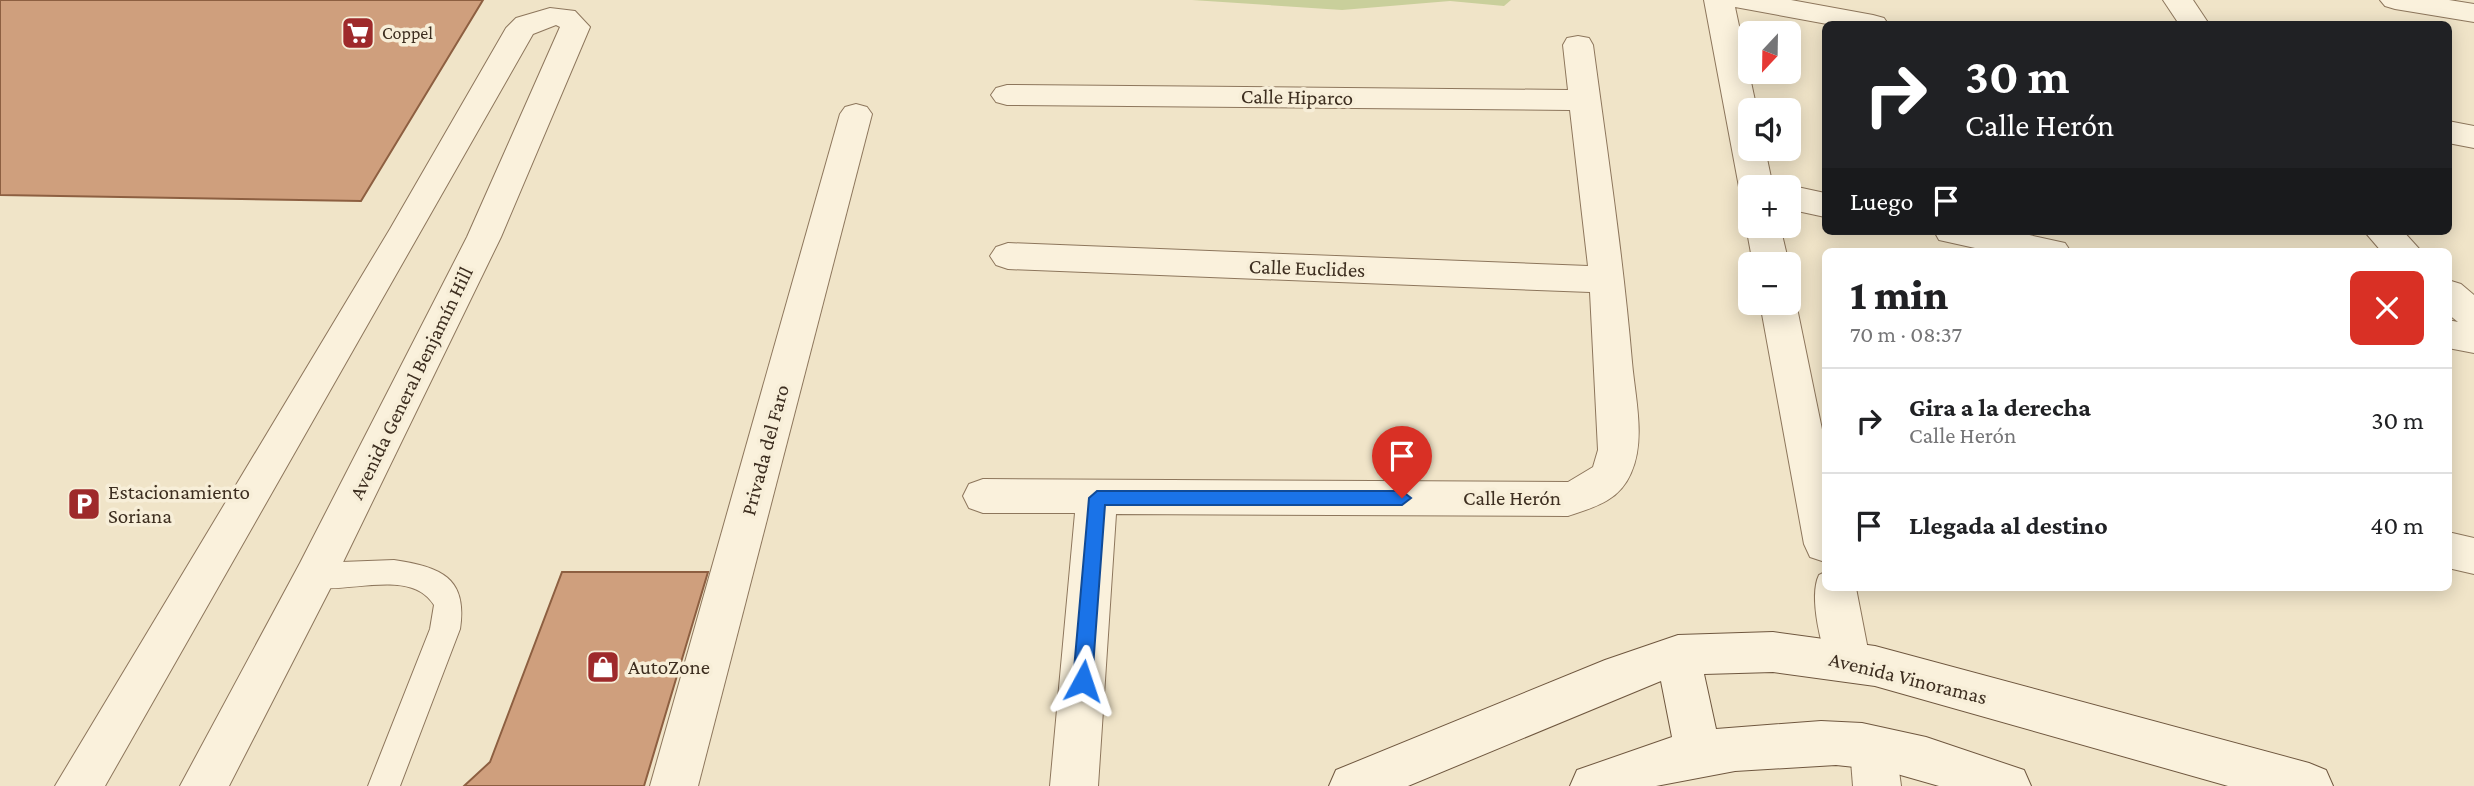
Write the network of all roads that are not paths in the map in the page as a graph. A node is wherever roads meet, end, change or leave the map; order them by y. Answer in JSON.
{"nodes":[{"id":1,"x":1719,"y":0,"type":"edge"},
{"id":2,"x":1742,"y":0,"type":"edge"},
{"id":3,"x":2178,"y":0,"type":"edge"},
{"id":4,"x":2395,"y":0,"type":"edge"},
{"id":5,"x":2474,"y":13,"type":"edge"},
{"id":6,"x":529,"y":14,"type":"edge"},
{"id":7,"x":1857,"y":21,"type":"edge"},
{"id":8,"x":2192,"y":21,"type":"edge"},
{"id":9,"x":1578,"y":45,"type":"dead end"},
{"id":10,"x":1007,"y":94,"type":"dead end"},
{"id":11,"x":1586,"y":100,"type":"junction"},
{"id":12,"x":856,"y":114,"type":"dead end"},
{"id":13,"x":2452,"y":133,"type":"edge"},
{"id":14,"x":2474,"y":137,"type":"edge"},
{"id":15,"x":1754,"y":175,"type":"edge"},
{"id":16,"x":1801,"y":200,"type":"edge"},
{"id":17,"x":1822,"y":204,"type":"edge"},
{"id":18,"x":1970,"y":235,"type":"edge"},
{"id":19,"x":2385,"y":235,"type":"edge"},
{"id":20,"x":2034,"y":248,"type":"edge"},
{"id":21,"x":2400,"y":248,"type":"edge"},
{"id":22,"x":1008,"y":256,"type":"dead end"},
{"id":23,"x":1607,"y":281,"type":"junction"},
{"id":24,"x":2452,"y":296,"type":"edge"},
{"id":25,"x":1782,"y":315,"type":"edge"},
{"id":26,"x":2474,"y":315,"type":"edge"},
{"id":27,"x":2452,"y":335,"type":"edge"},
{"id":28,"x":2474,"y":339,"type":"edge"},
{"id":29,"x":1811,"y":398,"type":"edge"},
{"id":30,"x":983,"y":496,"type":"dead end"},
{"id":31,"x":1097,"y":498,"type":"junction"},
{"id":32,"x":1822,"y":513,"type":"edge"},
{"id":33,"x":2452,"y":551,"type":"edge"},
{"id":34,"x":2474,"y":556,"type":"edge"},
{"id":35,"x":315,"y":576,"type":"junction"},
{"id":36,"x":1835,"y":591,"type":"edge"},
{"id":37,"x":1678,"y":656,"type":"junction"},
{"id":38,"x":1848,"y":660,"type":"junction"},
{"id":39,"x":1698,"y":753,"type":"junction"},
{"id":40,"x":1875,"y":767,"type":"edge"},
{"id":41,"x":79,"y":786,"type":"edge"},
{"id":42,"x":204,"y":786,"type":"edge"},
{"id":43,"x":384,"y":786,"type":"edge"},
{"id":44,"x":674,"y":786,"type":"edge"},
{"id":45,"x":1074,"y":786,"type":"edge"},
{"id":46,"x":1353,"y":786,"type":"edge"},
{"id":47,"x":1594,"y":786,"type":"edge"},
{"id":48,"x":2007,"y":786,"type":"edge"},
{"id":49,"x":2309,"y":786,"type":"edge"}],
"edges":[{"from":1,"to":15,"type":"street"},
{"from":2,"to":7,"type":"street"},
{"from":3,"to":8,"type":"street"},
{"from":4,"to":5,"type":"street"},
{"from":6,"to":35,"type":"street","name":"Avenida General Benjamín Hill"},
{"from":6,"to":41,"type":"street","name":"Avenida General Benjamín Hill"},
{"from":9,"to":11,"type":"street","name":"Calle Herón"},
{"from":10,"to":11,"type":"street","name":"Calle Hiparco"},
{"from":11,"to":23,"type":"street","name":"Calle Herón"},
{"from":12,"to":44,"type":"street","name":"Privada del Faro"},
{"from":13,"to":14,"type":"street"},
{"from":16,"to":17,"type":"street"},
{"from":18,"to":20,"type":"street"},
{"from":19,"to":21,"type":"street"},
{"from":22,"to":23,"type":"street","name":"Calle Euclides"},
{"from":23,"to":31,"type":"street","name":"Calle Herón"},
{"from":24,"to":26,"type":"street"},
{"from":25,"to":29,"type":"street"},
{"from":27,"to":28,"type":"street"},
{"from":29,"to":32,"type":"street"},
{"from":30,"to":31,"type":"street","name":"Calle Herón"},
{"from":31,"to":45,"type":"street"},
{"from":33,"to":34,"type":"street"},
{"from":35,"to":42,"type":"street","name":"Avenida General Benjamín Hill"},
{"from":35,"to":43,"type":"lane"},
{"from":36,"to":38,"type":"street"},
{"from":37,"to":38,"type":"street","name":"Avenida Vinoramas"},
{"from":37,"to":39,"type":"street"},
{"from":37,"to":46,"type":"street","name":"Avenida Vinoramas"},
{"from":38,"to":49,"type":"street","name":"Avenida Vinoramas"},
{"from":39,"to":40,"type":"street"},
{"from":39,"to":47,"type":"street"},
{"from":40,"to":48,"type":"street"}]}
